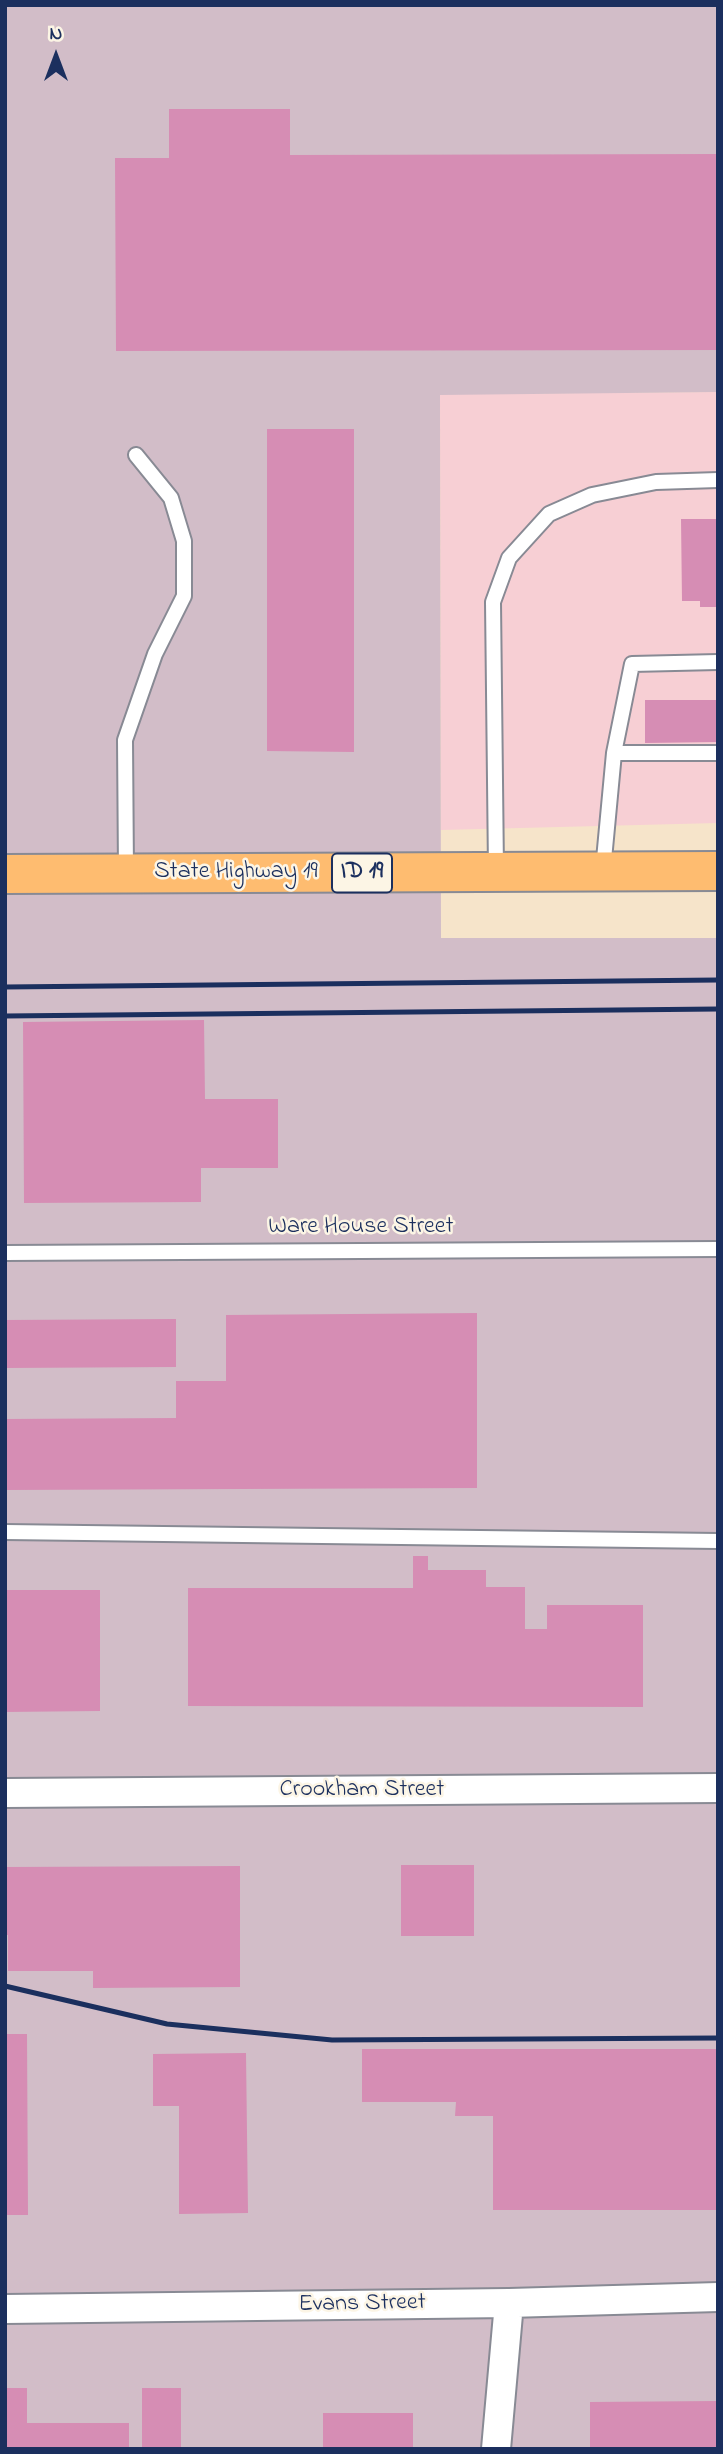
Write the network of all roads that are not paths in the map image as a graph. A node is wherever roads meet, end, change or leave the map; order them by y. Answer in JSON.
{"nodes":[{"id":1,"x":136,"y":456,"type":"dead end"},
{"id":2,"x":718,"y":480,"type":"edge"},
{"id":3,"x":718,"y":662,"type":"edge"},
{"id":4,"x":614,"y":753,"type":"junction"},
{"id":5,"x":718,"y":753,"type":"edge"},
{"id":6,"x":603,"y":871,"type":"junction"},
{"id":7,"x":718,"y":871,"type":"edge"},
{"id":8,"x":496,"y":872,"type":"junction"},
{"id":9,"x":5,"y":874,"type":"edge"},
{"id":10,"x":126,"y":874,"type":"junction"},
{"id":11,"x":718,"y":1249,"type":"edge"},
{"id":12,"x":5,"y":1253,"type":"edge"},
{"id":13,"x":5,"y":1532,"type":"edge"},
{"id":14,"x":718,"y":1541,"type":"edge"},
{"id":15,"x":718,"y":1788,"type":"edge"},
{"id":16,"x":5,"y":1793,"type":"edge"},
{"id":17,"x":718,"y":2297,"type":"edge"},
{"id":18,"x":509,"y":2303,"type":"junction"},
{"id":19,"x":5,"y":2309,"type":"edge"},
{"id":20,"x":496,"y":2449,"type":"edge"}],
"edges":[{"from":1,"to":10,"type":"lane"},
{"from":2,"to":8,"type":"lane"},
{"from":3,"to":4,"type":"lane"},
{"from":4,"to":5,"type":"lane"},
{"from":4,"to":6,"type":"lane"},
{"from":6,"to":7,"type":"main road","name":"State Highway 19","number":"ID 19"},
{"from":6,"to":8,"type":"main road","name":"State Highway 19","number":"ID 19"},
{"from":8,"to":10,"type":"main road","name":"State Highway 19","number":"ID 19"},
{"from":9,"to":10,"type":"main road","name":"State Highway 19","number":"ID 19"},
{"from":11,"to":12,"type":"lane","name":"Ware House Street"},
{"from":13,"to":14,"type":"lane"},
{"from":15,"to":16,"type":"street","name":"Crookham Street"},
{"from":17,"to":18,"type":"street","name":"Evans Street"},
{"from":18,"to":19,"type":"street","name":"Evans Street"},
{"from":18,"to":20,"type":"street"}]}
